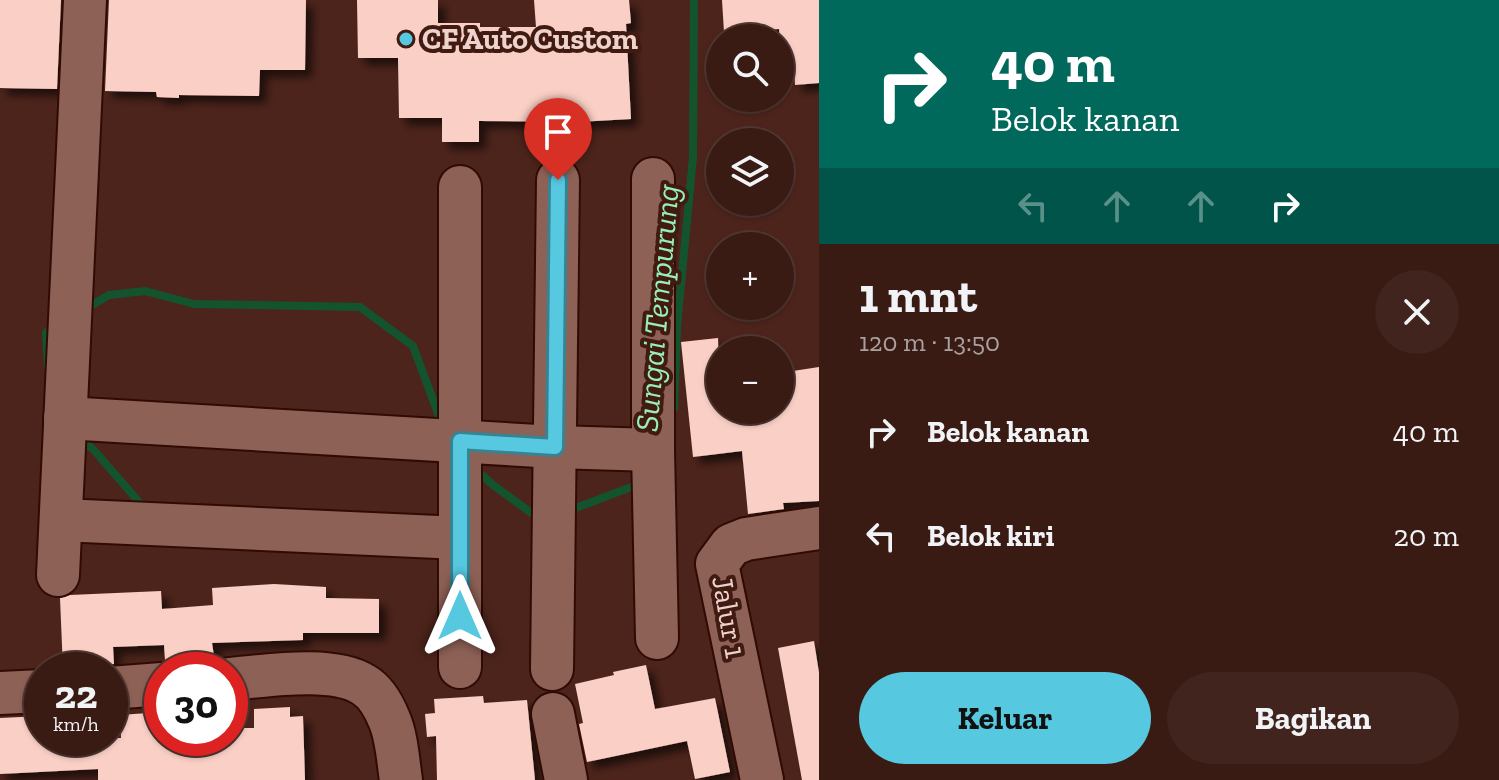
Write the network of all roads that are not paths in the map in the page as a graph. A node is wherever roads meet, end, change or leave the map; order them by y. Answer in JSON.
{"nodes":[{"id":1,"x":85,"y":0,"type":"edge"},
{"id":2,"x":653,"y":179,"type":"dead end"},
{"id":3,"x":558,"y":180,"type":"dead end"},
{"id":4,"x":460,"y":187,"type":"dead end"},
{"id":5,"x":65,"y":418,"type":"junction"},
{"id":6,"x":460,"y":441,"type":"junction"},
{"id":7,"x":555,"y":447,"type":"junction"},
{"id":8,"x":653,"y":450,"type":"junction"},
{"id":9,"x":61,"y":520,"type":"junction"},
{"id":10,"x":819,"y":528,"type":"edge"},
{"id":11,"x":460,"y":538,"type":"junction"},
{"id":12,"x":58,"y":575,"type":"dead end"},
{"id":13,"x":657,"y":638,"type":"dead end"},
{"id":14,"x":460,"y":667,"type":"dead end"},
{"id":15,"x":552,"y":669,"type":"dead end"},
{"id":16,"x":248,"y":678,"type":"edge"},
{"id":17,"x":24,"y":692,"type":"edge"},
{"id":18,"x":0,"y":693,"type":"edge"},
{"id":19,"x":553,"y":714,"type":"dead end"},
{"id":20,"x":401,"y":780,"type":"edge"},
{"id":21,"x":566,"y":780,"type":"edge"},
{"id":22,"x":762,"y":780,"type":"edge"}],
"edges":[{"from":1,"to":5,"type":"street"},
{"from":2,"to":8,"type":"street"},
{"from":3,"to":7,"type":"street"},
{"from":4,"to":6,"type":"street"},
{"from":5,"to":6,"type":"street"},
{"from":5,"to":9,"type":"street"},
{"from":6,"to":7,"type":"street"},
{"from":6,"to":11,"type":"street"},
{"from":7,"to":8,"type":"street"},
{"from":7,"to":15,"type":"street"},
{"from":8,"to":13,"type":"street"},
{"from":9,"to":11,"type":"street"},
{"from":9,"to":12,"type":"street"},
{"from":10,"to":22,"type":"street","name":"Jalur 1"},
{"from":11,"to":14,"type":"street"},
{"from":16,"to":20,"type":"street"},
{"from":17,"to":18,"type":"street"},
{"from":19,"to":21,"type":"street"}]}
